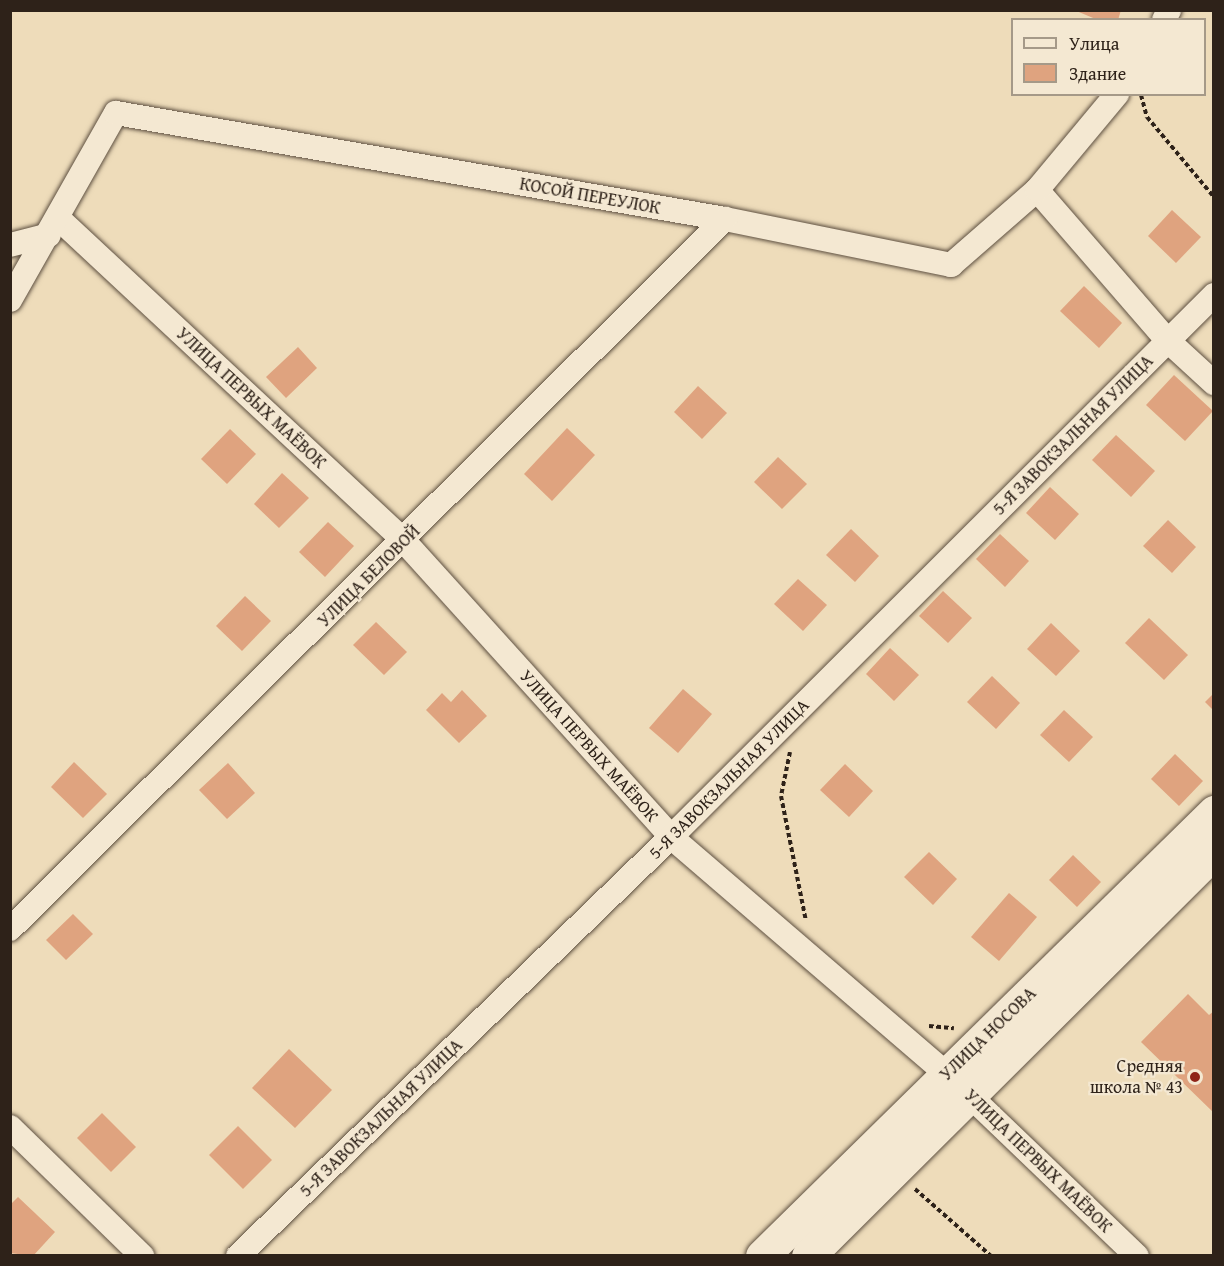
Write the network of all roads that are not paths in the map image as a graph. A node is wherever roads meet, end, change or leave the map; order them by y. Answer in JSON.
{"nodes":[{"id":1,"x":1115,"y":96,"type":"edge"},
{"id":2,"x":1037,"y":190,"type":"junction"},
{"id":3,"x":725,"y":219,"type":"junction"},
{"id":4,"x":54,"y":227,"type":"junction"},
{"id":5,"x":10,"y":245,"type":"edge"},
{"id":6,"x":1214,"y":295,"type":"edge"},
{"id":7,"x":10,"y":300,"type":"edge"},
{"id":8,"x":1167,"y":340,"type":"junction"},
{"id":9,"x":1214,"y":383,"type":"edge"},
{"id":10,"x":404,"y":541,"type":"junction"},
{"id":11,"x":1214,"y":812,"type":"edge"},
{"id":12,"x":671,"y":837,"type":"junction"},
{"id":13,"x":1214,"y":852,"type":"edge"},
{"id":14,"x":10,"y":929,"type":"edge"},
{"id":15,"x":958,"y":1085,"type":"junction"},
{"id":16,"x":10,"y":1127,"type":"edge"},
{"id":17,"x":142,"y":1256,"type":"edge"},
{"id":18,"x":238,"y":1256,"type":"edge"},
{"id":19,"x":762,"y":1256,"type":"edge"},
{"id":20,"x":808,"y":1256,"type":"edge"},
{"id":21,"x":1137,"y":1256,"type":"edge"}],
"edges":[{"from":1,"to":2,"type":"street"},
{"from":2,"to":3,"type":"street","name":"КОСОЙ ПЕРЕУЛОК"},
{"from":2,"to":8,"type":"street"},
{"from":3,"to":4,"type":"street","name":"КОСОЙ ПЕРЕУЛОК"},
{"from":3,"to":10,"type":"street","name":"УЛИЦА БЕЛОВОЙ"},
{"from":4,"to":5,"type":"street"},
{"from":4,"to":7,"type":"street"},
{"from":4,"to":10,"type":"street","name":"УЛИЦА ПЕРВЫХ МАЁВОК"},
{"from":6,"to":8,"type":"street","name":"5-Я ЗАВОКЗАЛЬНАЯ УЛИЦА"},
{"from":8,"to":9,"type":"street"},
{"from":8,"to":12,"type":"street","name":"5-Я ЗАВОКЗАЛЬНАЯ УЛИЦА"},
{"from":10,"to":12,"type":"street","name":"УЛИЦА ПЕРВЫХ МАЁВОК"},
{"from":10,"to":14,"type":"street","name":"УЛИЦА БЕЛОВОЙ"},
{"from":11,"to":15,"type":"main road","name":"УЛИЦА НОСОВА"},
{"from":12,"to":15,"type":"street","name":"УЛИЦА ПЕРВЫХ МАЁВОК"},
{"from":12,"to":18,"type":"street","name":"5-Я ЗАВОКЗАЛЬНАЯ УЛИЦА"},
{"from":13,"to":15,"type":"main road","name":"УЛИЦА НОСОВА"},
{"from":15,"to":19,"type":"main road","name":"УЛИЦА НОСОВА"},
{"from":15,"to":20,"type":"main road","name":"УЛИЦА НОСОВА"},
{"from":15,"to":21,"type":"street","name":"УЛИЦА ПЕРВЫХ МАЁВОК"},
{"from":16,"to":17,"type":"street"}]}
